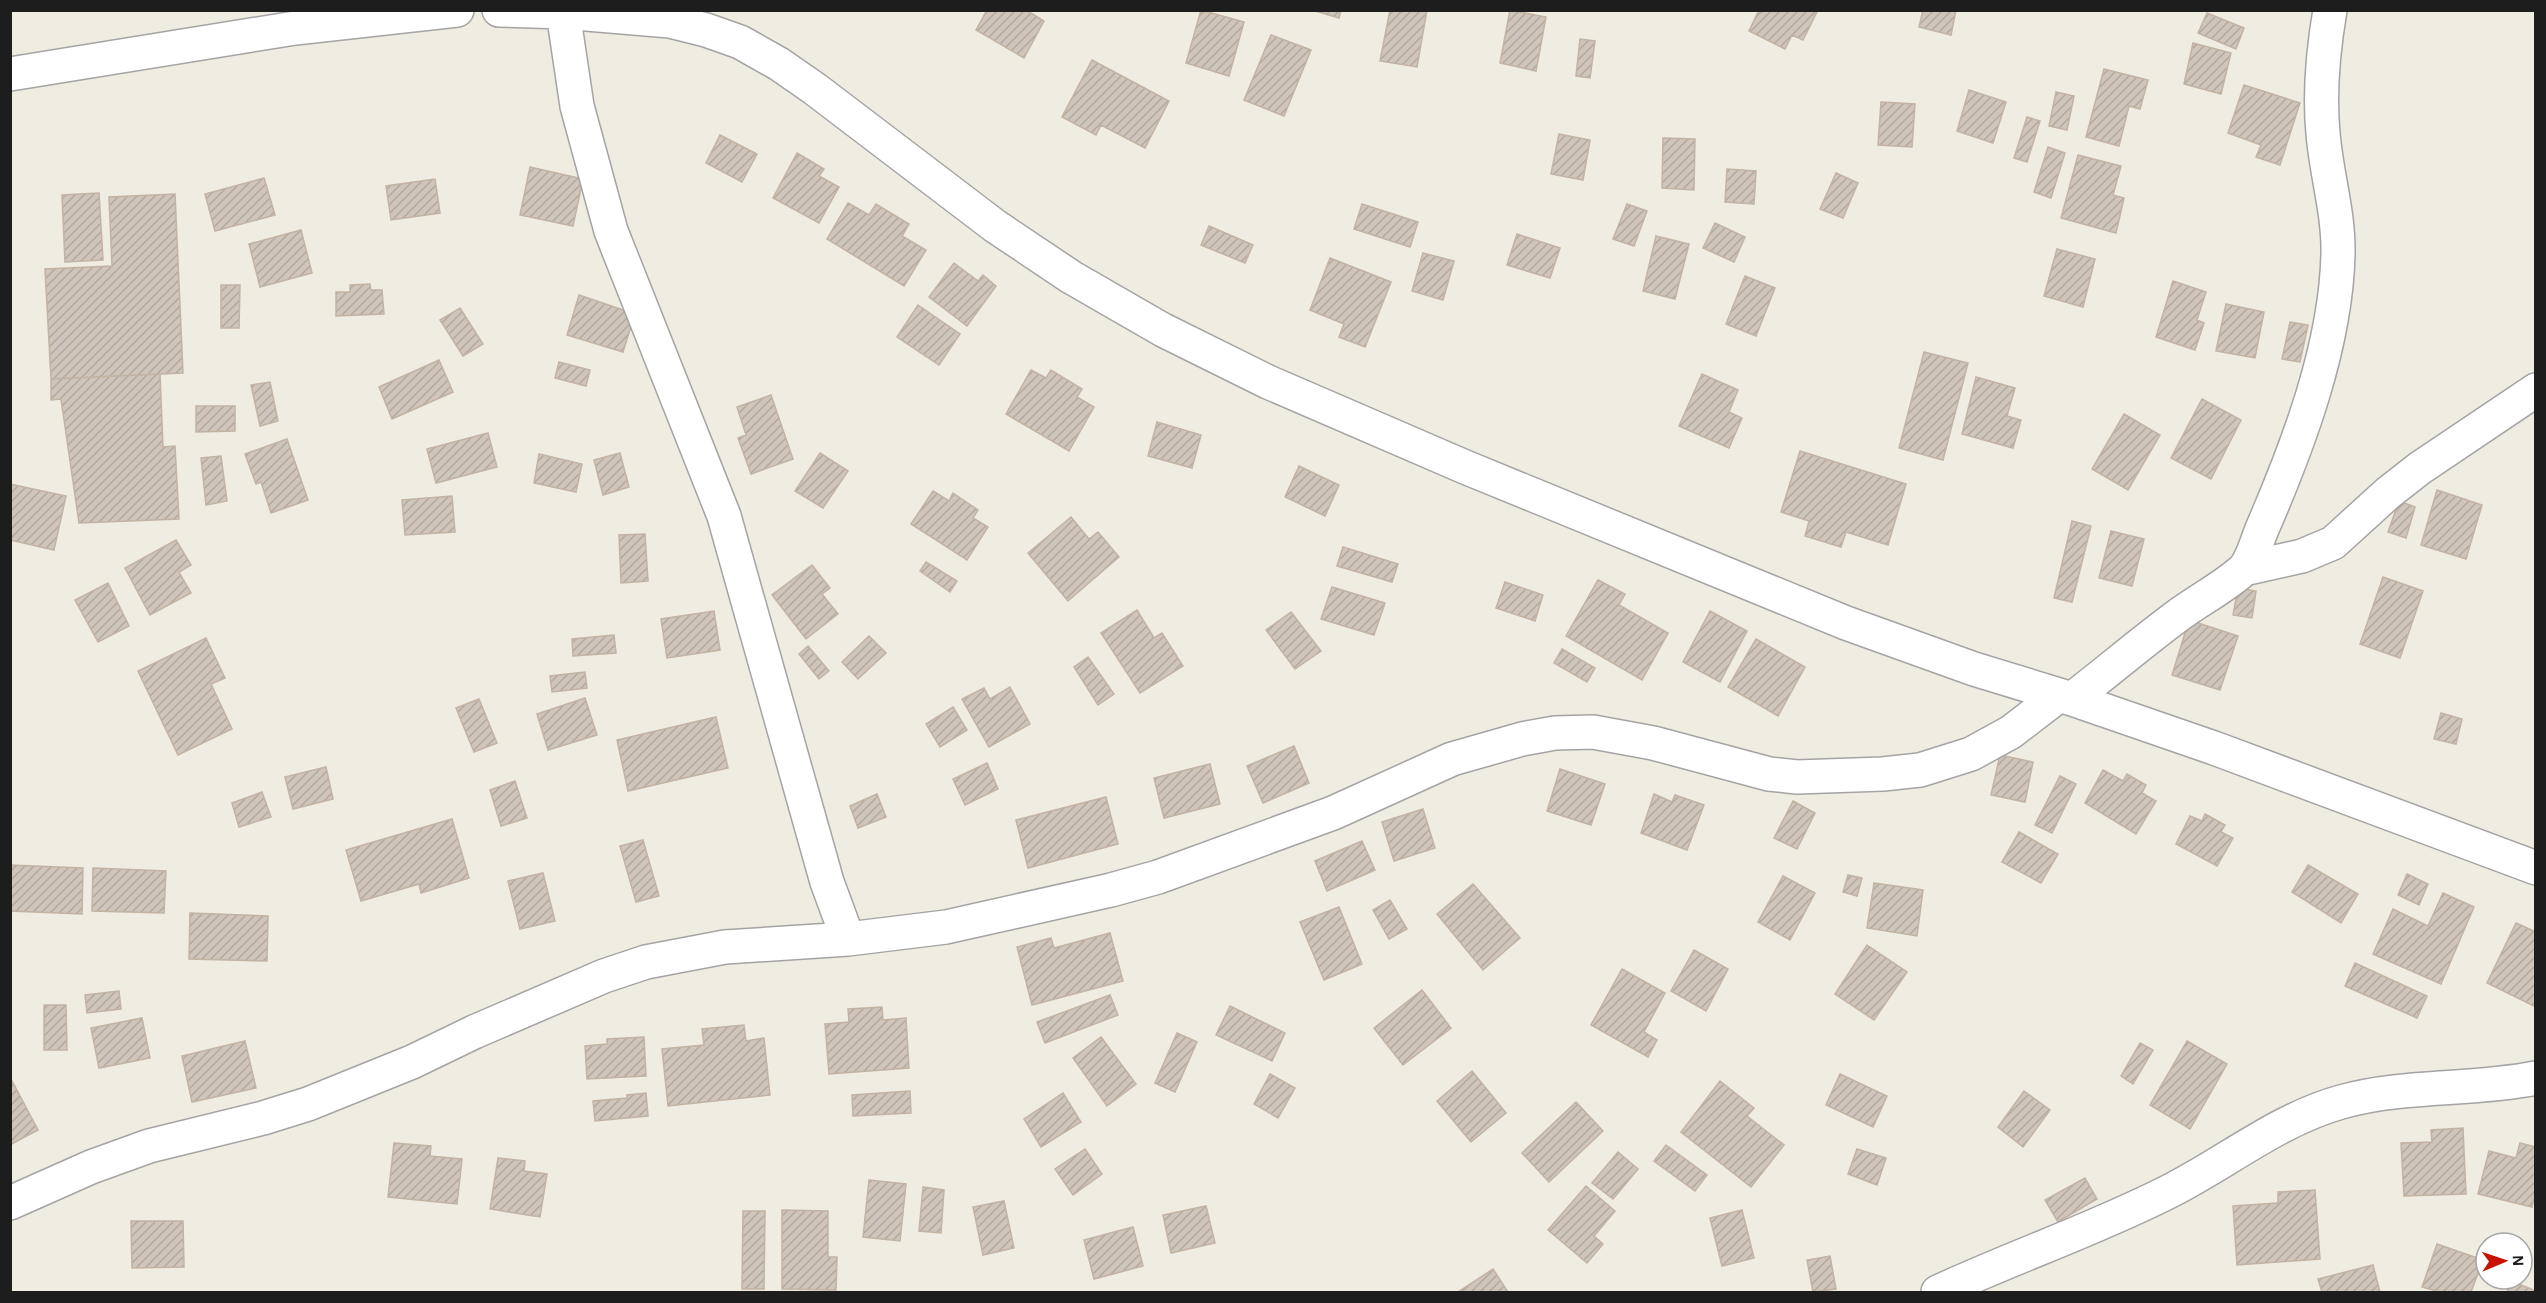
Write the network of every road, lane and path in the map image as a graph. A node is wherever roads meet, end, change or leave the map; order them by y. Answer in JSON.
{"nodes":[{"id":1,"x":457,"y":10,"type":"edge"},
{"id":2,"x":499,"y":10,"type":"edge"},
{"id":3,"x":2330,"y":10,"type":"edge"},
{"id":4,"x":563,"y":12,"type":"junction"},
{"id":5,"x":10,"y":74,"type":"edge"},
{"id":6,"x":2535,"y":390,"type":"edge"},
{"id":7,"x":2244,"y":569,"type":"junction"},
{"id":8,"x":2065,"y":698,"type":"junction"},
{"id":9,"x":2535,"y":868,"type":"edge"},
{"id":10,"x":848,"y":939,"type":"junction"},
{"id":11,"x":2535,"y":1078,"type":"edge"},
{"id":12,"x":10,"y":1203,"type":"edge"},
{"id":13,"x":1938,"y":1293,"type":"edge"}],
"edges":[{"from":1,"to":5,"type":"street"},
{"from":2,"to":4,"type":"street"},
{"from":3,"to":7,"type":"street"},
{"from":4,"to":8,"type":"street"},
{"from":4,"to":10,"type":"street"},
{"from":6,"to":7,"type":"street"},
{"from":7,"to":8,"type":"street"},
{"from":8,"to":9,"type":"street"},
{"from":8,"to":10,"type":"street"},
{"from":10,"to":12,"type":"street"},
{"from":11,"to":13,"type":"street"}]}
